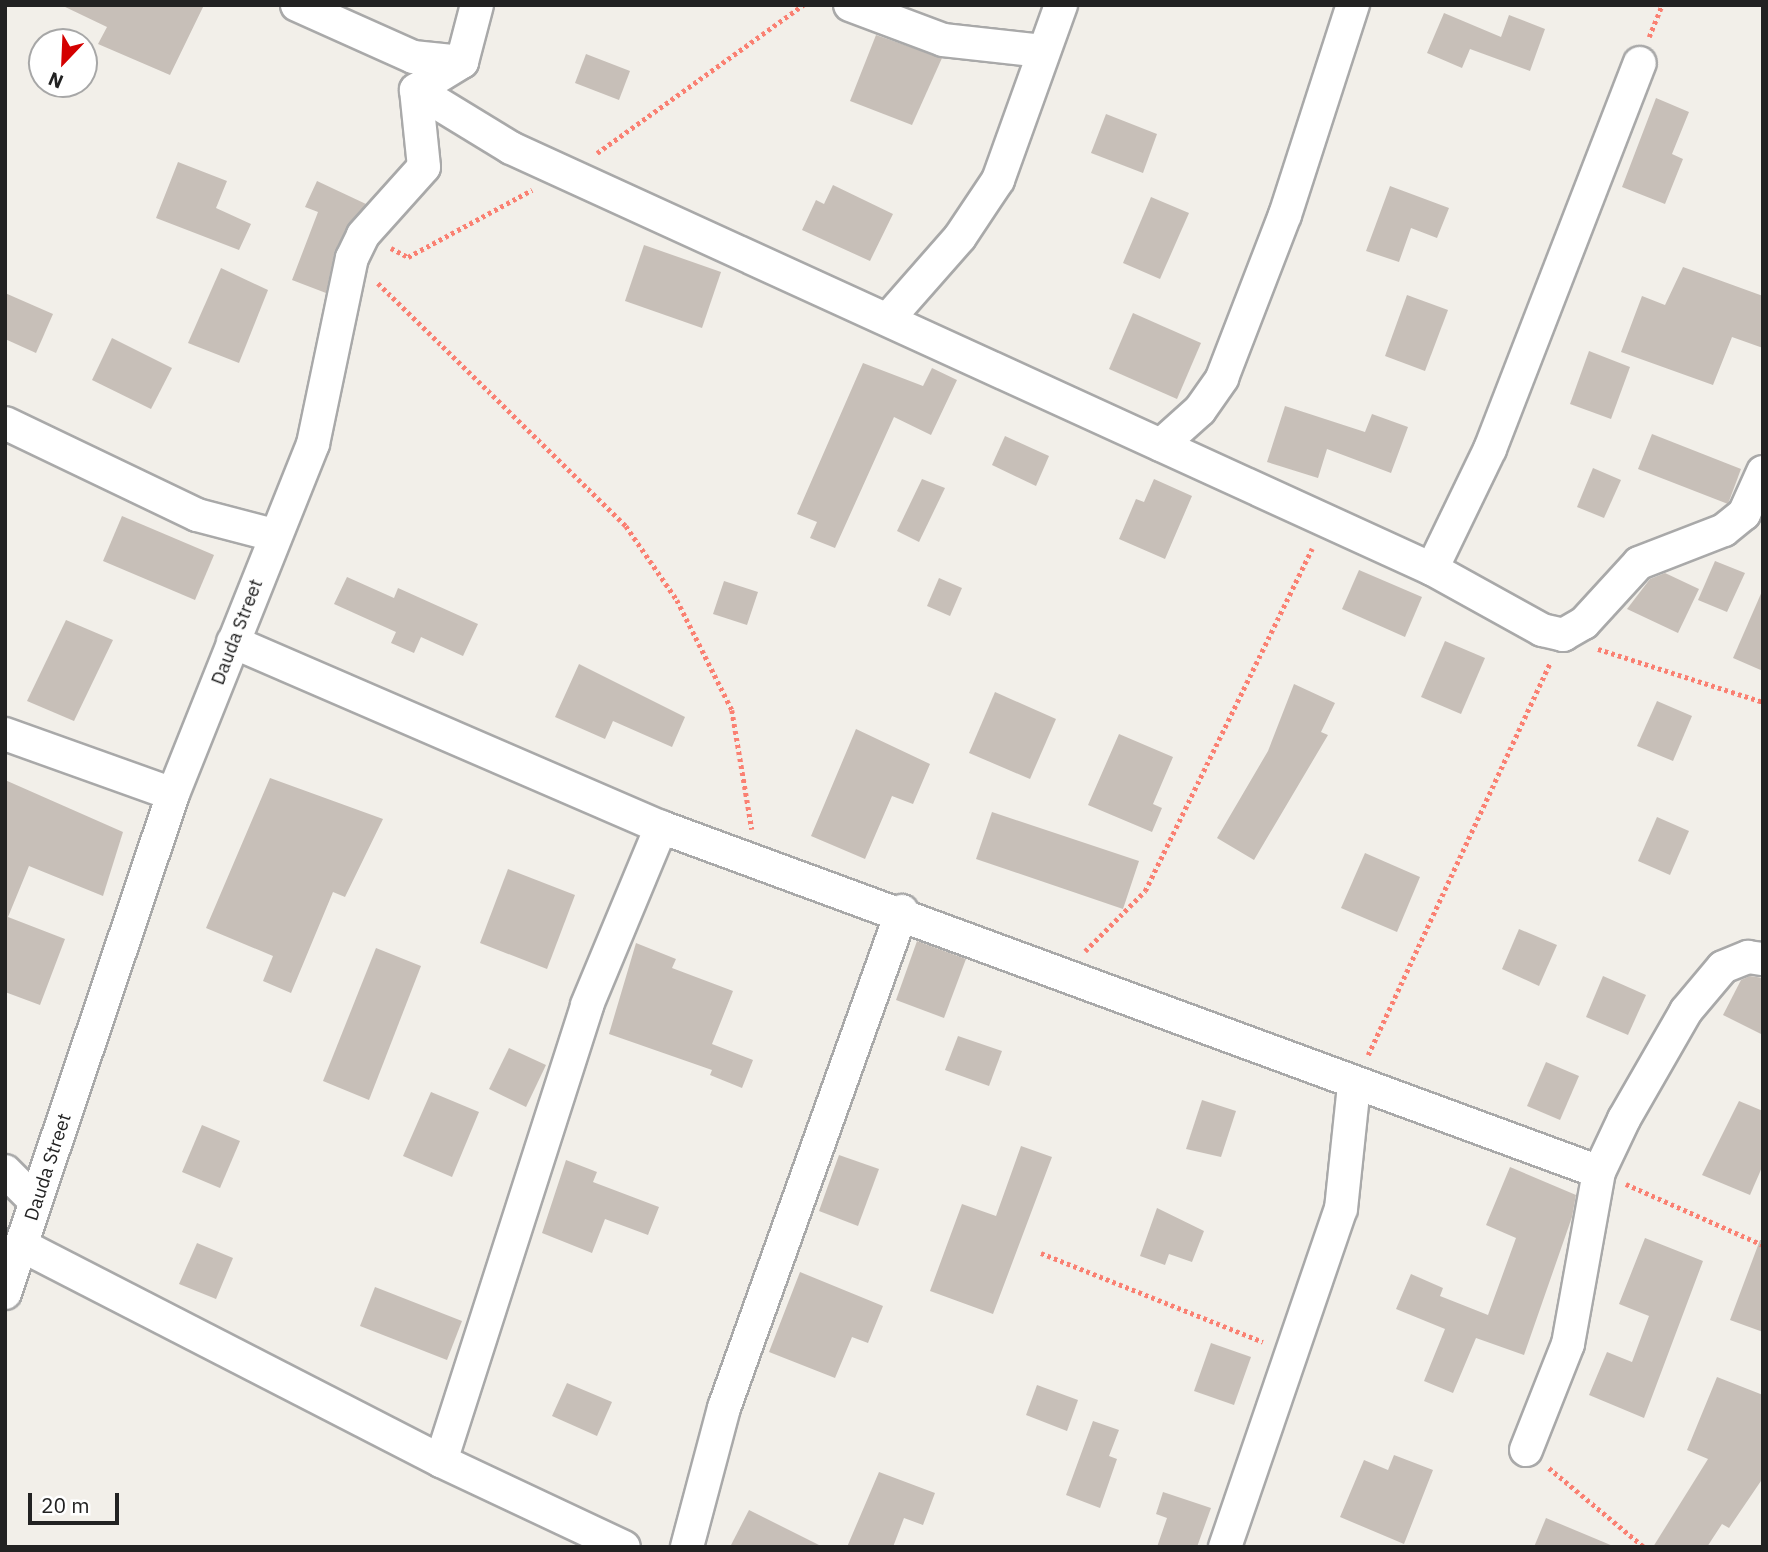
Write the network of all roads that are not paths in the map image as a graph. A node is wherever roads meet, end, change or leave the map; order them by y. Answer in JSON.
{"nodes":[{"id":1,"x":297,"y":5,"type":"edge"},
{"id":2,"x":477,"y":5,"type":"edge"},
{"id":3,"x":850,"y":5,"type":"edge"},
{"id":4,"x":1061,"y":5,"type":"edge"},
{"id":5,"x":1353,"y":5,"type":"edge"},
{"id":6,"x":1042,"y":51,"type":"junction"},
{"id":7,"x":462,"y":62,"type":"junction"},
{"id":8,"x":1640,"y":63,"type":"dead end"},
{"id":9,"x":416,"y":90,"type":"junction"},
{"id":10,"x":888,"y":319,"type":"junction"},
{"id":11,"x":5,"y":423,"type":"edge"},
{"id":12,"x":1161,"y":445,"type":"junction"},
{"id":13,"x":1763,"y":472,"type":"edge"},
{"id":14,"x":274,"y":535,"type":"junction"},
{"id":15,"x":1432,"y":569,"type":"junction"},
{"id":16,"x":233,"y":642,"type":"junction"},
{"id":17,"x":5,"y":733,"type":"edge"},
{"id":18,"x":173,"y":794,"type":"junction"},
{"id":19,"x":661,"y":827,"type":"junction"},
{"id":20,"x":902,"y":911,"type":"junction"},
{"id":21,"x":1763,"y":959,"type":"edge"},
{"id":22,"x":1354,"y":1085,"type":"junction"},
{"id":23,"x":5,"y":1171,"type":"edge"},
{"id":24,"x":1599,"y":1172,"type":"junction"},
{"id":25,"x":36,"y":1201,"type":"junction"},
{"id":26,"x":23,"y":1246,"type":"junction"},
{"id":27,"x":5,"y":1293,"type":"edge"},
{"id":28,"x":1526,"y":1450,"type":"road end"},
{"id":29,"x":441,"y":1461,"type":"junction"},
{"id":30,"x":624,"y":1547,"type":"edge"},
{"id":31,"x":687,"y":1547,"type":"edge"},
{"id":32,"x":1225,"y":1547,"type":"edge"}],
"edges":[{"from":1,"to":7,"type":"street"},
{"from":2,"to":7,"type":"street"},
{"from":3,"to":6,"type":"street"},
{"from":4,"to":6,"type":"street"},
{"from":5,"to":12,"type":"street"},
{"from":6,"to":10,"type":"street"},
{"from":7,"to":9,"type":"street"},
{"from":8,"to":15,"type":"street"},
{"from":9,"to":10,"type":"street"},
{"from":9,"to":14,"type":"street","name":"Dauda Street"},
{"from":10,"to":12,"type":"street"},
{"from":11,"to":14,"type":"street"},
{"from":12,"to":15,"type":"street"},
{"from":13,"to":15,"type":"street"},
{"from":14,"to":16,"type":"street","name":"Dauda Street"},
{"from":16,"to":18,"type":"street","name":"Dauda Street"},
{"from":16,"to":19,"type":"street"},
{"from":17,"to":18,"type":"street"},
{"from":18,"to":25,"type":"street","name":"Dauda Street"},
{"from":19,"to":20,"type":"street"},
{"from":19,"to":29,"type":"street"},
{"from":20,"to":22,"type":"street"},
{"from":20,"to":31,"type":"street"},
{"from":21,"to":24,"type":"street"},
{"from":22,"to":24,"type":"street"},
{"from":22,"to":32,"type":"street"},
{"from":23,"to":25,"type":"street"},
{"from":24,"to":28,"type":"street"},
{"from":25,"to":26,"type":"street","name":"Dauda Street"},
{"from":26,"to":27,"type":"street","name":"Dauda Street"},
{"from":26,"to":29,"type":"street"},
{"from":29,"to":30,"type":"street"}]}
